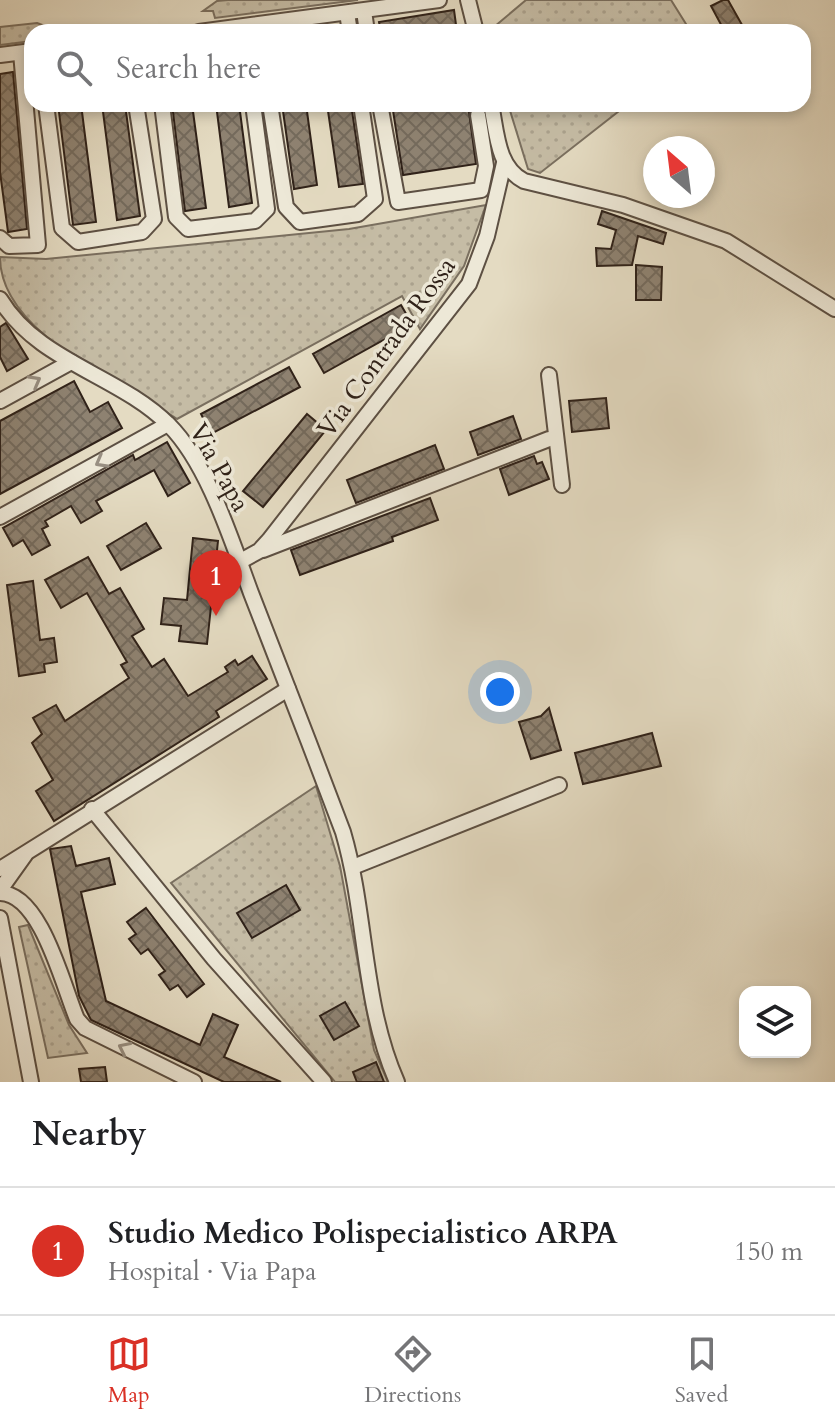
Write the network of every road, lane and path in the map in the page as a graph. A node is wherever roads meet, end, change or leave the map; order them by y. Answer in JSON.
{"nodes":[{"id":1,"x":439,"y":0,"type":"edge"},
{"id":2,"x":468,"y":0,"type":"edge"},
{"id":3,"x":364,"y":11,"type":"junction"},
{"id":4,"x":347,"y":13,"type":"junction"},
{"id":5,"x":280,"y":24,"type":"edge"},
{"id":6,"x":349,"y":24,"type":"edge"},
{"id":7,"x":366,"y":24,"type":"edge"},
{"id":8,"x":474,"y":24,"type":"edge"},
{"id":9,"x":24,"y":52,"type":"edge"},
{"id":10,"x":0,"y":55,"type":"edge"},
{"id":11,"x":30,"y":112,"type":"edge"},
{"id":12,"x":47,"y":112,"type":"edge"},
{"id":13,"x":137,"y":112,"type":"edge"},
{"id":14,"x":163,"y":112,"type":"edge"},
{"id":15,"x":254,"y":112,"type":"edge"},
{"id":16,"x":271,"y":112,"type":"edge"},
{"id":17,"x":362,"y":112,"type":"edge"},
{"id":18,"x":381,"y":112,"type":"edge"},
{"id":19,"x":493,"y":112,"type":"edge"},
{"id":20,"x":478,"y":115,"type":"dead end"},
{"id":21,"x":504,"y":163,"type":"junction"},
{"id":22,"x":0,"y":238,"type":"edge"},
{"id":23,"x":0,"y":299,"type":"edge"},
{"id":24,"x":835,"y":309,"type":"edge"},
{"id":25,"x":71,"y":362,"type":"junction"},
{"id":26,"x":549,"y":375,"type":"dead end"},
{"id":27,"x":0,"y":401,"type":"edge"},
{"id":28,"x":168,"y":424,"type":"junction"},
{"id":29,"x":549,"y":439,"type":"dead end"},
{"id":30,"x":562,"y":485,"type":"dead end"},
{"id":31,"x":0,"y":517,"type":"edge"},
{"id":32,"x":264,"y":546,"type":"junction"},
{"id":33,"x":239,"y":562,"type":"junction"},
{"id":34,"x":288,"y":689,"type":"junction"},
{"id":35,"x":559,"y":785,"type":"dead end"},
{"id":36,"x":92,"y":809,"type":"junction"},
{"id":37,"x":27,"y":852,"type":"junction"},
{"id":38,"x":353,"y":867,"type":"junction"},
{"id":39,"x":0,"y":869,"type":"edge"},
{"id":40,"x":0,"y":892,"type":"edge"},
{"id":41,"x":0,"y":918,"type":"edge"},
{"id":42,"x":31,"y":1082,"type":"edge"},
{"id":43,"x":194,"y":1082,"type":"edge"},
{"id":44,"x":324,"y":1082,"type":"edge"},
{"id":45,"x":397,"y":1082,"type":"edge"}],
"edges":[{"from":1,"to":3,"type":"street"},
{"from":2,"to":8,"type":"street"},
{"from":3,"to":4,"type":"street"},
{"from":3,"to":7,"type":"street"},
{"from":4,"to":5,"type":"street"},
{"from":4,"to":6,"type":"street"},
{"from":9,"to":10,"type":"street"},
{"from":11,"to":22,"type":"street"},
{"from":12,"to":13,"type":"street"},
{"from":14,"to":15,"type":"street"},
{"from":16,"to":17,"type":"street"},
{"from":18,"to":20,"type":"street"},
{"from":19,"to":21,"type":"street"},
{"from":21,"to":24,"type":"street"},
{"from":21,"to":32,"type":"street","name":"Via Contrada Rossa"},
{"from":23,"to":25,"type":"street","name":"Via Papa"},
{"from":27,"to":25,"type":"street","one_way":true},
{"from":25,"to":28,"type":"street","name":"Via Papa"},
{"from":26,"to":30,"type":"street"},
{"from":28,"to":31,"type":"street","one_way":true},
{"from":28,"to":33,"type":"street","name":"Via Papa"},
{"from":29,"to":32,"type":"street","name":"Via Contrada Rossa"},
{"from":32,"to":33,"type":"street","name":"Via Contrada Rossa"},
{"from":33,"to":34,"type":"street","name":"Via Papa"},
{"from":34,"to":36,"type":"street"},
{"from":34,"to":38,"type":"street","name":"Via Papa"},
{"from":35,"to":38,"type":"street"},
{"from":36,"to":37,"type":"street"},
{"from":36,"to":44,"type":"street"},
{"from":37,"to":39,"type":"street"},
{"from":37,"to":40,"type":"street"},
{"from":38,"to":45,"type":"street","name":"Via Papa"},
{"from":43,"to":40,"type":"street","one_way":true},
{"from":41,"to":42,"type":"street"}]}
